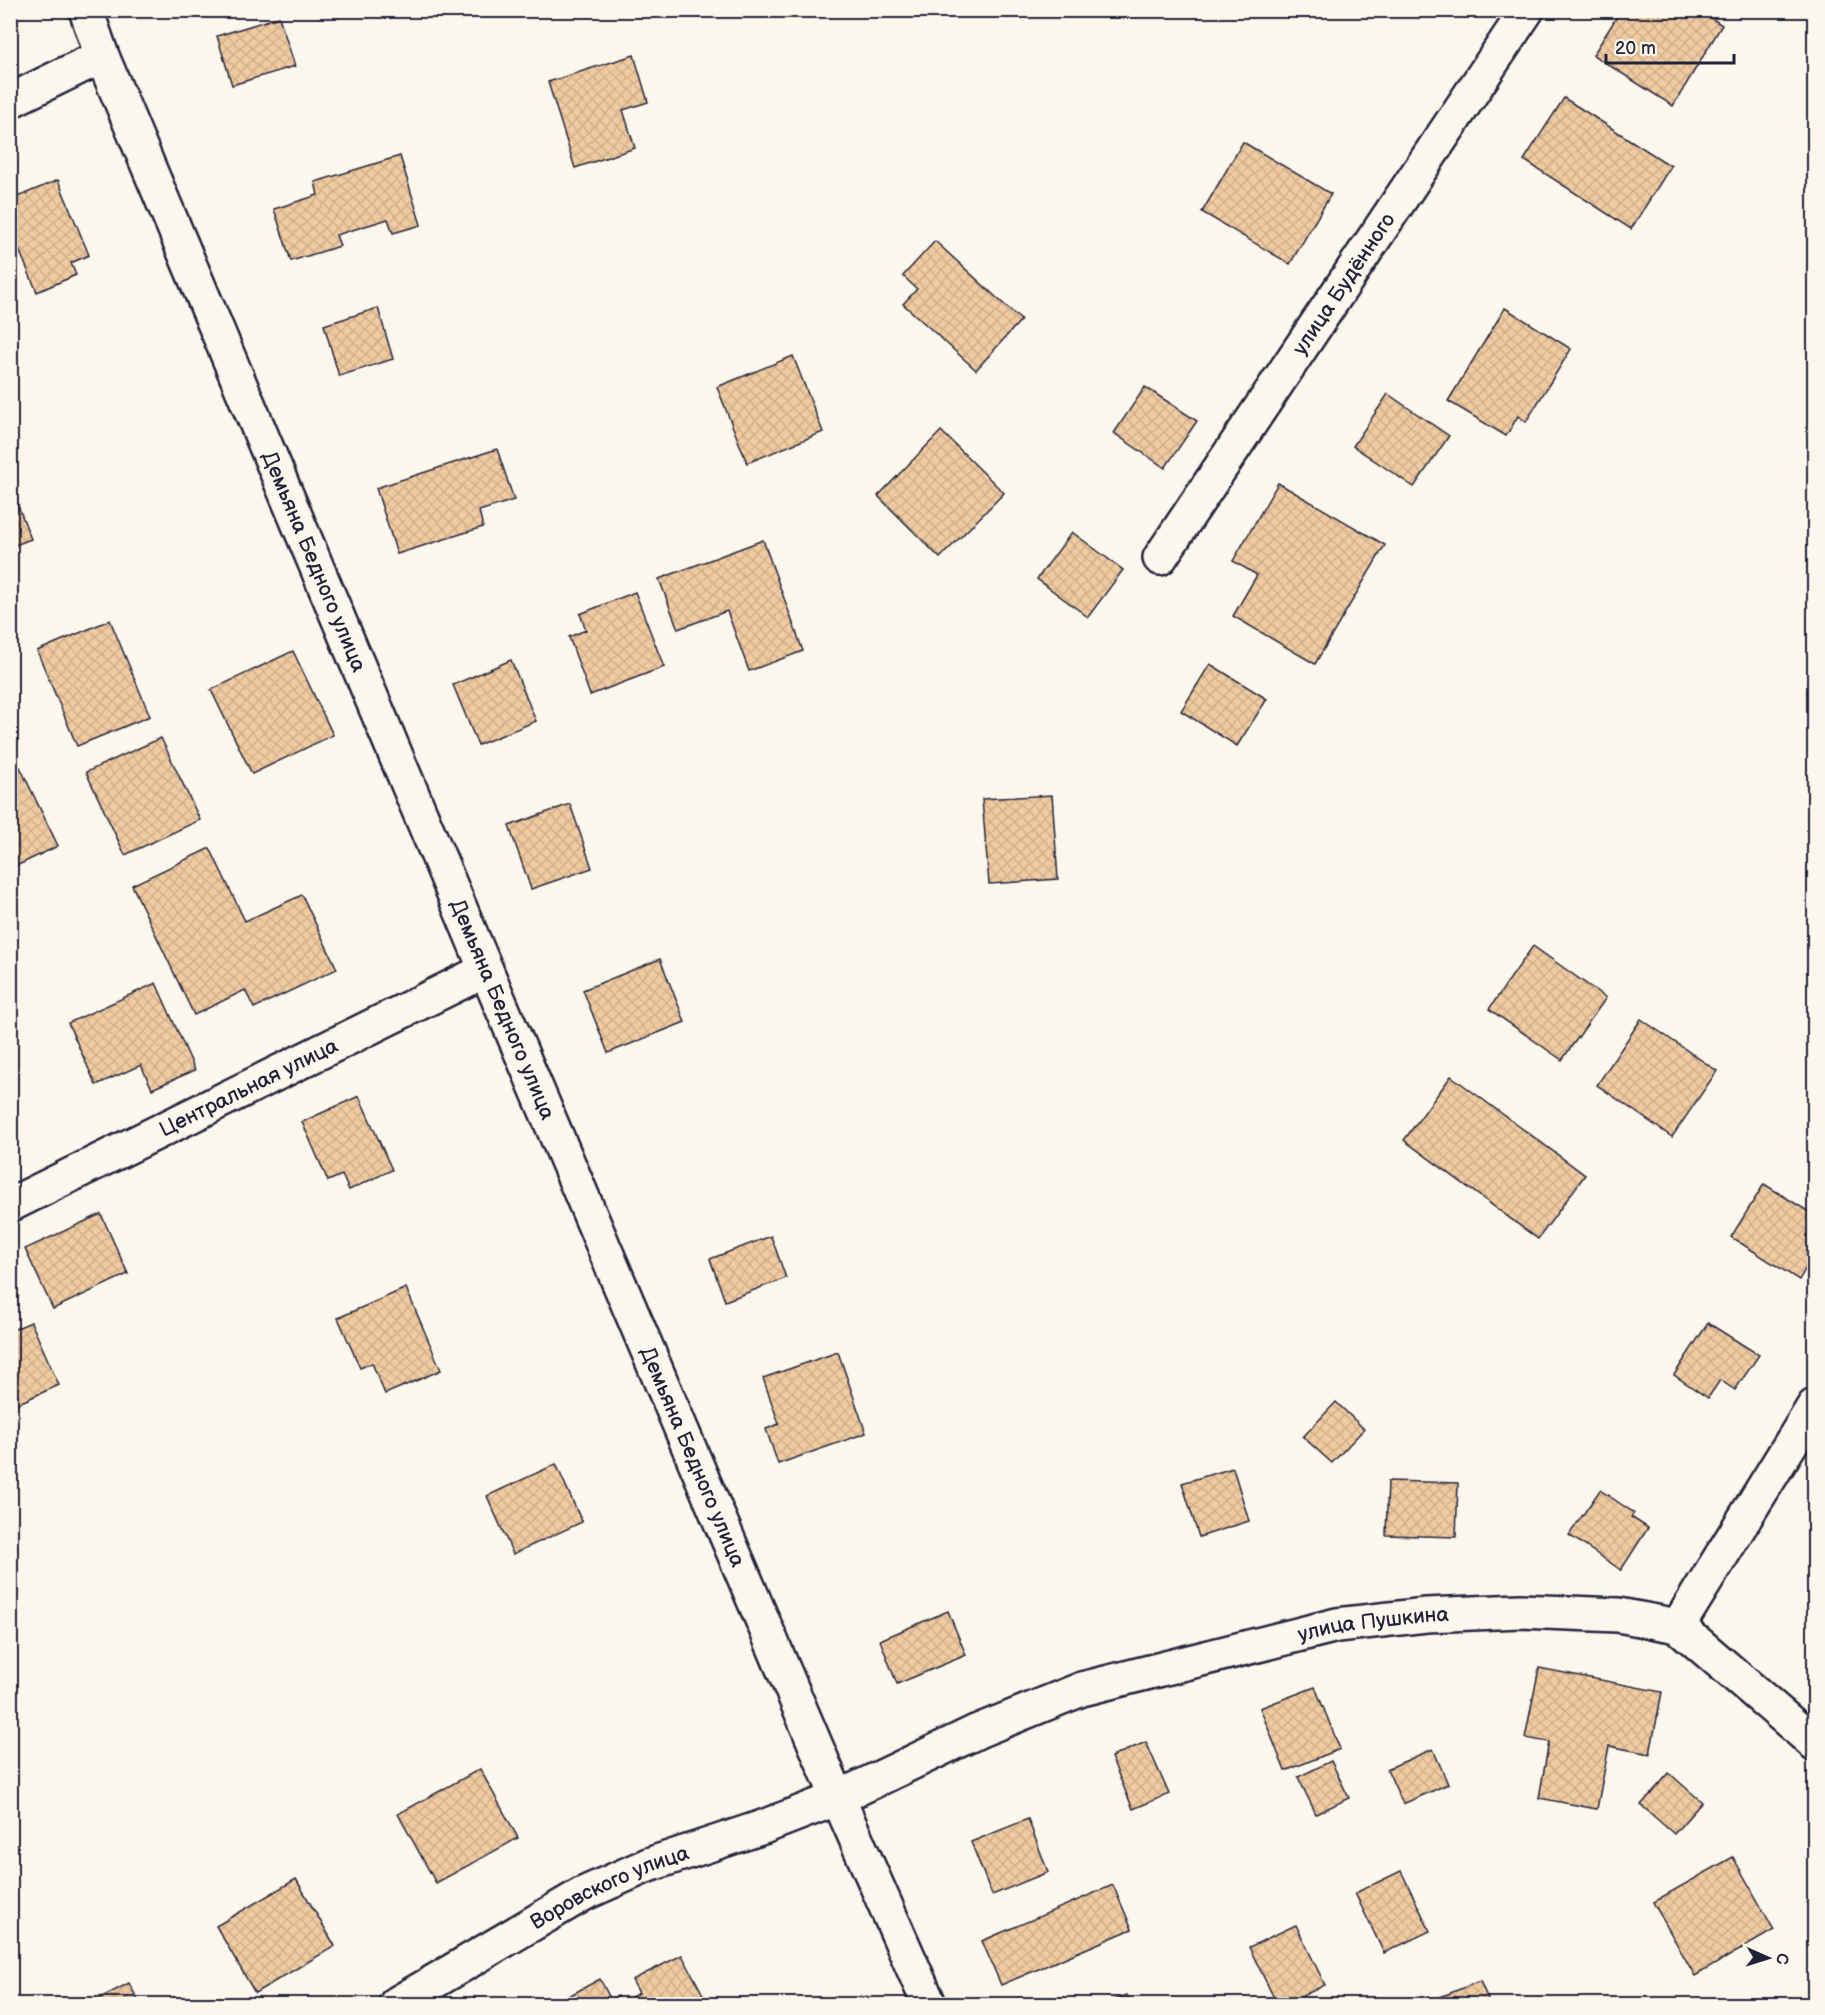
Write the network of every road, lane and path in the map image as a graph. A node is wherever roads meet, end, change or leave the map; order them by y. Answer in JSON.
{"nodes":[{"id":1,"x":86,"y":10,"type":"edge"},
{"id":2,"x":1527,"y":10,"type":"edge"},
{"id":3,"x":102,"y":56,"type":"junction"},
{"id":4,"x":10,"y":101,"type":"edge"},
{"id":5,"x":1160,"y":558,"type":"dead end"},
{"id":6,"x":486,"y":970,"type":"junction"},
{"id":7,"x":10,"y":1205,"type":"edge"},
{"id":8,"x":1815,"y":1406,"type":"edge"},
{"id":9,"x":1678,"y":1626,"type":"junction"},
{"id":10,"x":1815,"y":1743,"type":"edge"},
{"id":11,"x":838,"y":1798,"type":"junction"},
{"id":12,"x":396,"y":2004,"type":"edge"},
{"id":13,"x":929,"y":2004,"type":"edge"}],
"edges":[{"from":1,"to":3,"type":"street","name":"Демьяна Бедного улица"},
{"from":2,"to":5,"type":"street","name":"улица Будённого"},
{"from":3,"to":4,"type":"street"},
{"from":3,"to":6,"type":"street","name":"Демьяна Бедного улица"},
{"from":6,"to":7,"type":"street","name":"Центральная улица"},
{"from":6,"to":11,"type":"street","name":"Демьяна Бедного улица"},
{"from":8,"to":9,"type":"street"},
{"from":9,"to":10,"type":"street"},
{"from":9,"to":11,"type":"street","name":"улица Пушкина"},
{"from":11,"to":12,"type":"street","name":"Воровского улица"},
{"from":11,"to":13,"type":"street","name":"Демьяна Бедного улица"}]}
